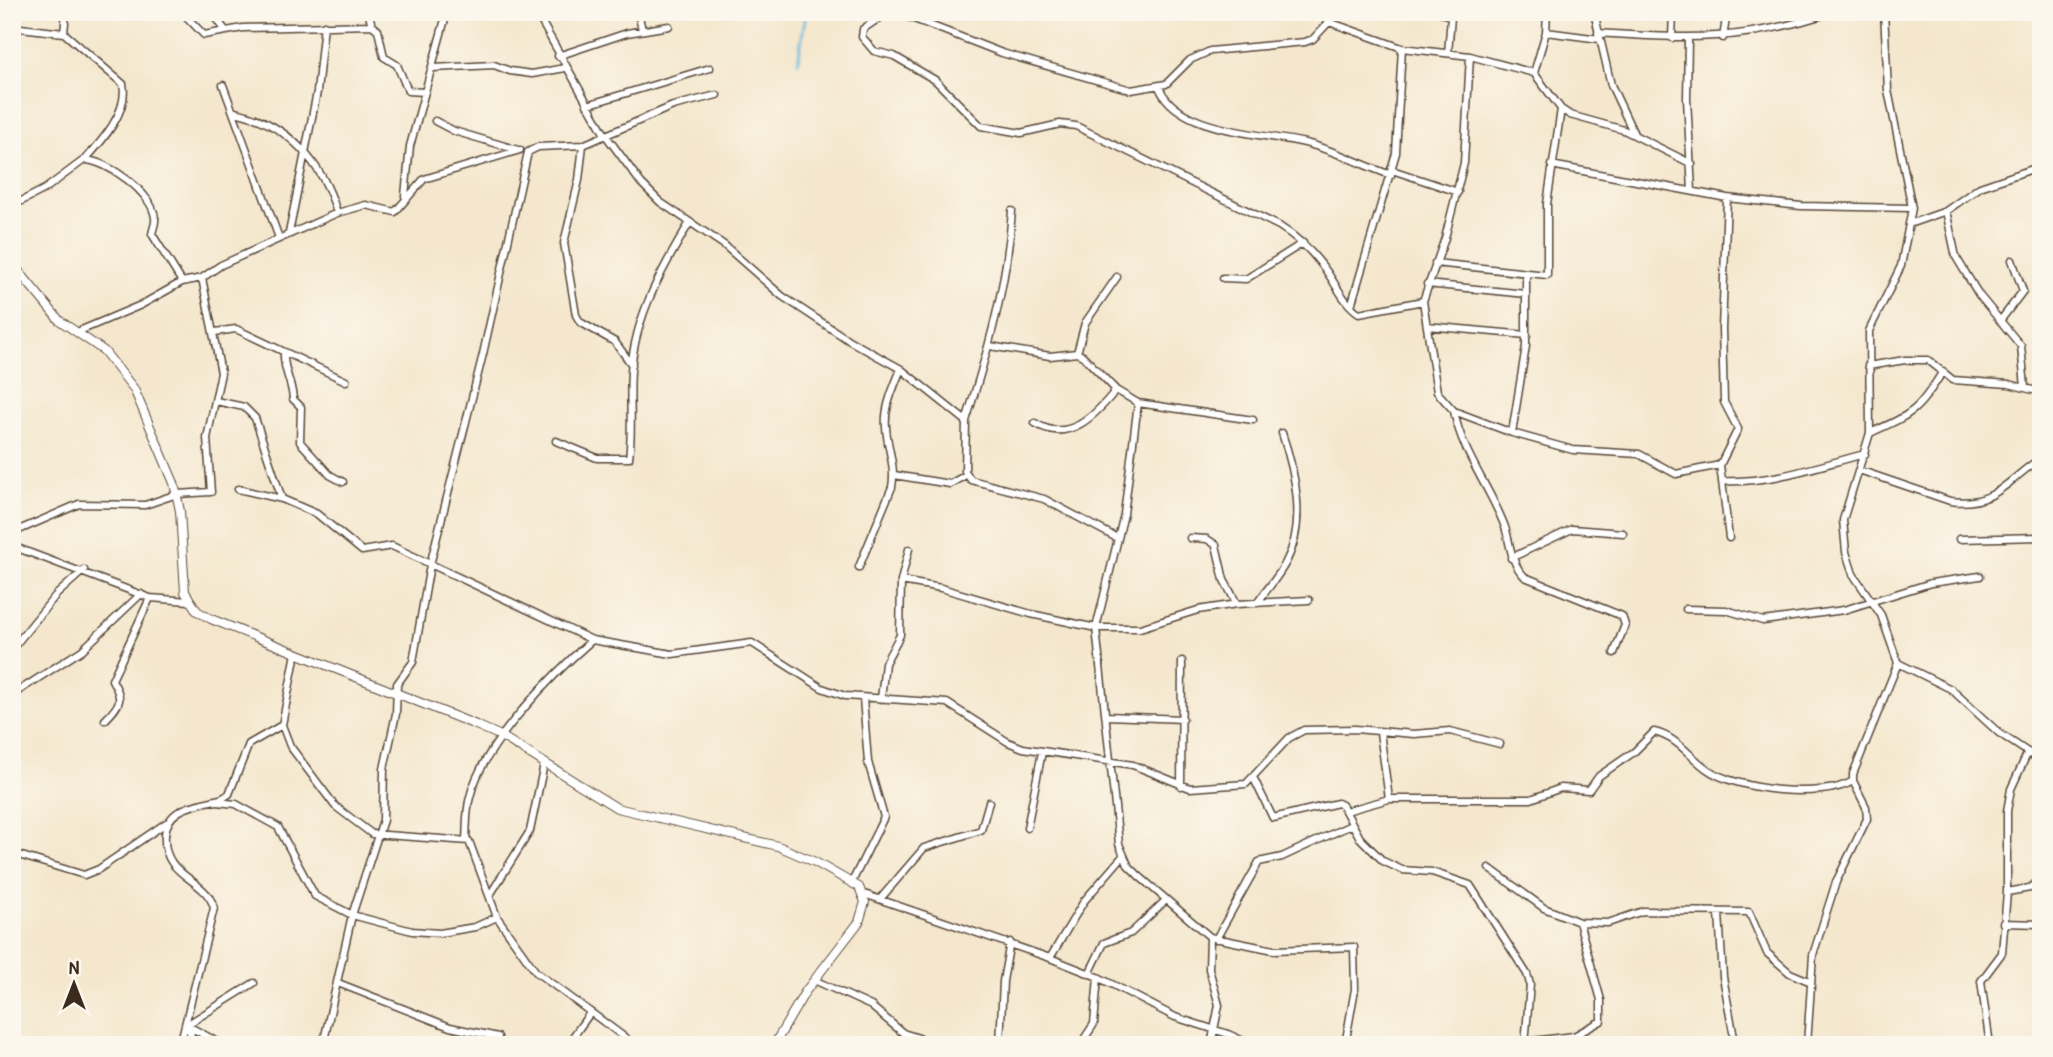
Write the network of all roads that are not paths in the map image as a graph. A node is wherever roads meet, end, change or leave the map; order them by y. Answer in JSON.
{"nodes":[{"id":1,"x":66,"y":12,"type":"edge"},
{"id":2,"x":182,"y":12,"type":"edge"},
{"id":3,"x":212,"y":12,"type":"edge"},
{"id":4,"x":368,"y":12,"type":"edge"},
{"id":5,"x":447,"y":12,"type":"edge"},
{"id":6,"x":536,"y":12,"type":"edge"},
{"id":7,"x":638,"y":12,"type":"edge"},
{"id":8,"x":888,"y":12,"type":"edge"},
{"id":9,"x":895,"y":12,"type":"edge"},
{"id":10,"x":1323,"y":12,"type":"edge"},
{"id":11,"x":1440,"y":12,"type":"edge"},
{"id":12,"x":1547,"y":12,"type":"edge"},
{"id":13,"x":1594,"y":12,"type":"edge"},
{"id":14,"x":1673,"y":12,"type":"edge"},
{"id":15,"x":1727,"y":12,"type":"edge"},
{"id":16,"x":1832,"y":12,"type":"edge"},
{"id":17,"x":1884,"y":12,"type":"edge"},
{"id":18,"x":1452,"y":15,"type":"edge"},
{"id":19,"x":1329,"y":22,"type":"junction"},
{"id":20,"x":324,"y":25,"type":"junction"},
{"id":21,"x":372,"y":25,"type":"junction"},
{"id":22,"x":669,"y":26,"type":"dead end"},
{"id":23,"x":12,"y":27,"type":"edge"},
{"id":24,"x":225,"y":30,"type":"junction"},
{"id":25,"x":642,"y":30,"type":"junction"},
{"id":26,"x":1546,"y":32,"type":"junction"},
{"id":27,"x":64,"y":33,"type":"junction"},
{"id":28,"x":1599,"y":36,"type":"junction"},
{"id":29,"x":1672,"y":38,"type":"junction"},
{"id":30,"x":1688,"y":38,"type":"junction"},
{"id":31,"x":1723,"y":38,"type":"junction"},
{"id":32,"x":1402,"y":48,"type":"junction"},
{"id":33,"x":1448,"y":53,"type":"junction"},
{"id":34,"x":558,"y":56,"type":"junction"},
{"id":35,"x":1470,"y":56,"type":"junction"},
{"id":36,"x":433,"y":68,"type":"junction"},
{"id":37,"x":565,"y":68,"type":"junction"},
{"id":38,"x":710,"y":68,"type":"dead end"},
{"id":39,"x":1534,"y":73,"type":"junction"},
{"id":40,"x":223,"y":85,"type":"dead end"},
{"id":41,"x":1159,"y":87,"type":"junction"},
{"id":42,"x":425,"y":92,"type":"junction"},
{"id":43,"x":717,"y":95,"type":"dead end"},
{"id":44,"x":587,"y":105,"type":"junction"},
{"id":45,"x":1561,"y":109,"type":"junction"},
{"id":46,"x":235,"y":112,"type":"junction"},
{"id":47,"x":435,"y":121,"type":"dead end"},
{"id":48,"x":604,"y":133,"type":"junction"},
{"id":49,"x":1634,"y":134,"type":"junction"},
{"id":50,"x":583,"y":145,"type":"junction"},
{"id":51,"x":305,"y":149,"type":"junction"},
{"id":52,"x":520,"y":150,"type":"junction"},
{"id":53,"x":528,"y":152,"type":"junction"},
{"id":54,"x":85,"y":160,"type":"junction"},
{"id":55,"x":1692,"y":164,"type":"junction"},
{"id":56,"x":1551,"y":165,"type":"junction"},
{"id":57,"x":2041,"y":166,"type":"edge"},
{"id":58,"x":1391,"y":172,"type":"junction"},
{"id":59,"x":1692,"y":191,"type":"junction"},
{"id":60,"x":1458,"y":192,"type":"junction"},
{"id":61,"x":405,"y":198,"type":"junction"},
{"id":62,"x":1727,"y":198,"type":"junction"},
{"id":63,"x":12,"y":206,"type":"edge"},
{"id":64,"x":1912,"y":208,"type":"junction"},
{"id":65,"x":1012,"y":211,"type":"dead end"},
{"id":66,"x":1945,"y":211,"type":"junction"},
{"id":67,"x":337,"y":213,"type":"junction"},
{"id":68,"x":690,"y":222,"type":"junction"},
{"id":69,"x":1909,"y":224,"type":"junction"},
{"id":70,"x":289,"y":233,"type":"junction"},
{"id":71,"x":279,"y":238,"type":"junction"},
{"id":72,"x":1303,"y":243,"type":"junction"},
{"id":73,"x":2012,"y":260,"type":"dead end"},
{"id":74,"x":12,"y":263,"type":"edge"},
{"id":75,"x":1435,"y":263,"type":"junction"},
{"id":76,"x":1526,"y":273,"type":"junction"},
{"id":77,"x":1117,"y":277,"type":"dead end"},
{"id":78,"x":202,"y":278,"type":"junction"},
{"id":79,"x":1223,"y":278,"type":"dead end"},
{"id":80,"x":182,"y":282,"type":"junction"},
{"id":81,"x":1427,"y":284,"type":"junction"},
{"id":82,"x":1526,"y":294,"type":"junction"},
{"id":83,"x":1423,"y":301,"type":"junction"},
{"id":84,"x":1351,"y":306,"type":"junction"},
{"id":85,"x":2000,"y":321,"type":"junction"},
{"id":86,"x":1427,"y":326,"type":"junction"},
{"id":87,"x":77,"y":332,"type":"junction"},
{"id":88,"x":215,"y":332,"type":"junction"},
{"id":89,"x":1527,"y":334,"type":"junction"},
{"id":90,"x":990,"y":346,"type":"junction"},
{"id":91,"x":1077,"y":353,"type":"junction"},
{"id":92,"x":284,"y":354,"type":"junction"},
{"id":93,"x":632,"y":365,"type":"junction"},
{"id":94,"x":1868,"y":366,"type":"junction"},
{"id":95,"x":901,"y":369,"type":"junction"},
{"id":96,"x":1942,"y":371,"type":"junction"},
{"id":97,"x":346,"y":381,"type":"dead end"},
{"id":98,"x":2025,"y":387,"type":"junction"},
{"id":99,"x":1116,"y":390,"type":"junction"},
{"id":100,"x":2041,"y":392,"type":"edge"},
{"id":101,"x":216,"y":401,"type":"junction"},
{"id":102,"x":1138,"y":403,"type":"junction"},
{"id":103,"x":1454,"y":411,"type":"junction"},
{"id":104,"x":1253,"y":420,"type":"dead end"},
{"id":105,"x":966,"y":421,"type":"junction"},
{"id":106,"x":1035,"y":423,"type":"dead end"},
{"id":107,"x":1282,"y":433,"type":"dead end"},
{"id":108,"x":1512,"y":433,"type":"junction"},
{"id":109,"x":1870,"y":433,"type":"junction"},
{"id":110,"x":556,"y":441,"type":"dead end"},
{"id":111,"x":1865,"y":454,"type":"junction"},
{"id":112,"x":2041,"y":458,"type":"edge"},
{"id":113,"x":1720,"y":465,"type":"junction"},
{"id":114,"x":1859,"y":470,"type":"junction"},
{"id":115,"x":894,"y":475,"type":"junction"},
{"id":116,"x":966,"y":475,"type":"junction"},
{"id":117,"x":1723,"y":481,"type":"junction"},
{"id":118,"x":343,"y":482,"type":"dead end"},
{"id":119,"x":238,"y":489,"type":"dead end"},
{"id":120,"x":177,"y":494,"type":"junction"},
{"id":121,"x":282,"y":499,"type":"junction"},
{"id":122,"x":12,"y":533,"type":"edge"},
{"id":123,"x":1623,"y":533,"type":"dead end"},
{"id":124,"x":2041,"y":537,"type":"edge"},
{"id":125,"x":1117,"y":538,"type":"junction"},
{"id":126,"x":1190,"y":538,"type":"dead end"},
{"id":127,"x":1729,"y":538,"type":"dead end"},
{"id":128,"x":1959,"y":539,"type":"dead end"},
{"id":129,"x":12,"y":546,"type":"edge"},
{"id":130,"x":909,"y":549,"type":"dead end"},
{"id":131,"x":1511,"y":558,"type":"junction"},
{"id":132,"x":430,"y":565,"type":"junction"},
{"id":133,"x":859,"y":567,"type":"dead end"},
{"id":134,"x":84,"y":570,"type":"junction"},
{"id":135,"x":1980,"y":576,"type":"dead end"},
{"id":136,"x":901,"y":582,"type":"junction"},
{"id":137,"x":141,"y":594,"type":"junction"},
{"id":138,"x":150,"y":598,"type":"junction"},
{"id":139,"x":1308,"y":600,"type":"dead end"},
{"id":140,"x":189,"y":601,"type":"junction"},
{"id":141,"x":1873,"y":602,"type":"junction"},
{"id":142,"x":1258,"y":603,"type":"junction"},
{"id":143,"x":1237,"y":604,"type":"junction"},
{"id":144,"x":1686,"y":609,"type":"dead end"},
{"id":145,"x":1096,"y":628,"type":"junction"},
{"id":146,"x":592,"y":640,"type":"junction"},
{"id":147,"x":12,"y":649,"type":"edge"},
{"id":148,"x":296,"y":653,"type":"junction"},
{"id":149,"x":1614,"y":653,"type":"dead end"},
{"id":150,"x":1182,"y":661,"type":"dead end"},
{"id":151,"x":1898,"y":663,"type":"junction"},
{"id":152,"x":399,"y":694,"type":"junction"},
{"id":153,"x":12,"y":695,"type":"edge"},
{"id":154,"x":863,"y":698,"type":"junction"},
{"id":155,"x":881,"y":699,"type":"junction"},
{"id":156,"x":1107,"y":716,"type":"junction"},
{"id":157,"x":1183,"y":719,"type":"junction"},
{"id":158,"x":105,"y":720,"type":"dead end"},
{"id":159,"x":282,"y":725,"type":"junction"},
{"id":160,"x":1380,"y":732,"type":"junction"},
{"id":161,"x":501,"y":736,"type":"junction"},
{"id":162,"x":1500,"y":744,"type":"dead end"},
{"id":163,"x":1042,"y":751,"type":"junction"},
{"id":164,"x":2028,"y":752,"type":"junction"},
{"id":165,"x":2041,"y":761,"type":"edge"},
{"id":166,"x":1111,"y":763,"type":"junction"},
{"id":167,"x":544,"y":764,"type":"junction"},
{"id":168,"x":1254,"y":779,"type":"junction"},
{"id":169,"x":1853,"y":781,"type":"junction"},
{"id":170,"x":1181,"y":786,"type":"junction"},
{"id":171,"x":1389,"y":799,"type":"junction"},
{"id":172,"x":211,"y":802,"type":"junction"},
{"id":173,"x":989,"y":802,"type":"dead end"},
{"id":174,"x":1346,"y":811,"type":"junction"},
{"id":175,"x":167,"y":822,"type":"junction"},
{"id":176,"x":1351,"y":825,"type":"junction"},
{"id":177,"x":1027,"y":828,"type":"dead end"},
{"id":178,"x":379,"y":835,"type":"junction"},
{"id":179,"x":466,"y":840,"type":"junction"},
{"id":180,"x":12,"y":853,"type":"edge"},
{"id":181,"x":1124,"y":856,"type":"junction"},
{"id":182,"x":1489,"y":868,"type":"dead end"},
{"id":183,"x":2041,"y":878,"type":"edge"},
{"id":184,"x":852,"y":882,"type":"junction"},
{"id":185,"x":2007,"y":892,"type":"junction"},
{"id":186,"x":864,"y":894,"type":"junction"},
{"id":187,"x":491,"y":895,"type":"junction"},
{"id":188,"x":881,"y":898,"type":"junction"},
{"id":189,"x":1165,"y":901,"type":"junction"},
{"id":190,"x":1719,"y":913,"type":"junction"},
{"id":191,"x":352,"y":915,"type":"junction"},
{"id":192,"x":497,"y":917,"type":"junction"},
{"id":193,"x":1579,"y":922,"type":"junction"},
{"id":194,"x":2003,"y":923,"type":"junction"},
{"id":195,"x":2041,"y":924,"type":"edge"},
{"id":196,"x":1213,"y":938,"type":"junction"},
{"id":197,"x":1010,"y":942,"type":"junction"},
{"id":198,"x":1050,"y":958,"type":"junction"},
{"id":199,"x":1089,"y":974,"type":"junction"},
{"id":200,"x":1098,"y":977,"type":"junction"},
{"id":201,"x":814,"y":980,"type":"junction"},
{"id":202,"x":1810,"y":981,"type":"junction"},
{"id":203,"x":254,"y":983,"type":"dead end"},
{"id":204,"x":338,"y":983,"type":"junction"},
{"id":205,"x":590,"y":1013,"type":"junction"},
{"id":206,"x":188,"y":1024,"type":"junction"},
{"id":207,"x":1216,"y":1030,"type":"junction"},
{"id":208,"x":1732,"y":1032,"type":"dead end"},
{"id":209,"x":498,"y":1037,"type":"dead end"},
{"id":210,"x":1243,"y":1043,"type":"edge"},
{"id":211,"x":1525,"y":1043,"type":"edge"},
{"id":212,"x":633,"y":1044,"type":"edge"},
{"id":213,"x":180,"y":1045,"type":"edge"},
{"id":214,"x":194,"y":1045,"type":"edge"},
{"id":215,"x":223,"y":1045,"type":"edge"},
{"id":216,"x":323,"y":1045,"type":"edge"},
{"id":217,"x":567,"y":1045,"type":"edge"},
{"id":218,"x":774,"y":1045,"type":"edge"},
{"id":219,"x":941,"y":1045,"type":"edge"},
{"id":220,"x":1000,"y":1045,"type":"edge"},
{"id":221,"x":1080,"y":1045,"type":"edge"},
{"id":222,"x":1211,"y":1045,"type":"edge"},
{"id":223,"x":1252,"y":1045,"type":"edge"},
{"id":224,"x":1345,"y":1045,"type":"edge"},
{"id":225,"x":1807,"y":1045,"type":"edge"},
{"id":226,"x":1990,"y":1045,"type":"edge"}],
"edges":[{"from":1,"to":27,"type":"street"},
{"from":2,"to":24,"type":"street"},
{"from":3,"to":24,"type":"street"},
{"from":4,"to":21,"type":"street"},
{"from":5,"to":36,"type":"street"},
{"from":6,"to":34,"type":"street"},
{"from":7,"to":25,"type":"street"},
{"from":8,"to":72,"type":"street"},
{"from":9,"to":41,"type":"street"},
{"from":10,"to":19,"type":"street"},
{"from":11,"to":18,"type":"street"},
{"from":12,"to":26,"type":"street"},
{"from":13,"to":28,"type":"street"},
{"from":14,"to":29,"type":"street"},
{"from":15,"to":31,"type":"street"},
{"from":16,"to":31,"type":"street"},
{"from":17,"to":64,"type":"street"},
{"from":18,"to":33,"type":"street"},
{"from":19,"to":32,"type":"street"},
{"from":19,"to":41,"type":"street"},
{"from":20,"to":21,"type":"street"},
{"from":20,"to":24,"type":"street"},
{"from":20,"to":51,"type":"street"},
{"from":21,"to":42,"type":"street"},
{"from":22,"to":25,"type":"street"},
{"from":23,"to":27,"type":"street"},
{"from":25,"to":34,"type":"street"},
{"from":26,"to":28,"type":"street"},
{"from":26,"to":39,"type":"street"},
{"from":27,"to":54,"type":"street"},
{"from":28,"to":29,"type":"street"},
{"from":28,"to":49,"type":"street"},
{"from":29,"to":30,"type":"street"},
{"from":30,"to":31,"type":"street"},
{"from":30,"to":55,"type":"street"},
{"from":32,"to":33,"type":"street"},
{"from":32,"to":58,"type":"street"},
{"from":33,"to":35,"type":"street"},
{"from":34,"to":37,"type":"street"},
{"from":35,"to":39,"type":"street"},
{"from":35,"to":60,"type":"street"},
{"from":36,"to":37,"type":"street"},
{"from":36,"to":42,"type":"street"},
{"from":37,"to":44,"type":"street"},
{"from":38,"to":44,"type":"street"},
{"from":39,"to":45,"type":"street"},
{"from":40,"to":46,"type":"street"},
{"from":41,"to":58,"type":"street"},
{"from":42,"to":61,"type":"street"},
{"from":43,"to":48,"type":"street"},
{"from":44,"to":48,"type":"street"},
{"from":45,"to":49,"type":"street"},
{"from":45,"to":56,"type":"street"},
{"from":46,"to":51,"type":"street"},
{"from":46,"to":71,"type":"street"},
{"from":47,"to":52,"type":"street"},
{"from":48,"to":50,"type":"street"},
{"from":48,"to":68,"type":"street"},
{"from":49,"to":55,"type":"street"},
{"from":50,"to":53,"type":"street"},
{"from":50,"to":93,"type":"street"},
{"from":51,"to":67,"type":"street"},
{"from":51,"to":70,"type":"street"},
{"from":52,"to":53,"type":"street"},
{"from":52,"to":61,"type":"street"},
{"from":53,"to":132,"type":"street"},
{"from":54,"to":63,"type":"street"},
{"from":54,"to":80,"type":"street"},
{"from":55,"to":59,"type":"street"},
{"from":56,"to":59,"type":"street"},
{"from":56,"to":76,"type":"street"},
{"from":57,"to":66,"type":"street"},
{"from":58,"to":60,"type":"street"},
{"from":58,"to":84,"type":"street"},
{"from":59,"to":62,"type":"street"},
{"from":60,"to":75,"type":"street"},
{"from":61,"to":67,"type":"street"},
{"from":62,"to":64,"type":"street"},
{"from":62,"to":113,"type":"street"},
{"from":64,"to":69,"type":"street"},
{"from":65,"to":90,"type":"street"},
{"from":66,"to":69,"type":"street"},
{"from":66,"to":85,"type":"street"},
{"from":67,"to":70,"type":"street"},
{"from":68,"to":93,"type":"street"},
{"from":68,"to":95,"type":"street"},
{"from":69,"to":94,"type":"street"},
{"from":70,"to":71,"type":"street"},
{"from":71,"to":78,"type":"street"},
{"from":72,"to":79,"type":"street"},
{"from":72,"to":84,"type":"street"},
{"from":73,"to":85,"type":"street"},
{"from":74,"to":87,"type":"street"},
{"from":75,"to":76,"type":"street"},
{"from":75,"to":81,"type":"street"},
{"from":76,"to":82,"type":"street"},
{"from":77,"to":91,"type":"street"},
{"from":78,"to":80,"type":"street"},
{"from":78,"to":88,"type":"street"},
{"from":80,"to":87,"type":"street"},
{"from":81,"to":82,"type":"street"},
{"from":81,"to":83,"type":"street"},
{"from":82,"to":89,"type":"street"},
{"from":83,"to":84,"type":"street"},
{"from":83,"to":86,"type":"street"},
{"from":85,"to":98,"type":"street"},
{"from":86,"to":89,"type":"street"},
{"from":86,"to":103,"type":"street"},
{"from":87,"to":120,"type":"street"},
{"from":88,"to":92,"type":"street"},
{"from":88,"to":101,"type":"street"},
{"from":89,"to":108,"type":"street"},
{"from":90,"to":91,"type":"street"},
{"from":90,"to":105,"type":"street"},
{"from":91,"to":99,"type":"street"},
{"from":92,"to":97,"type":"street"},
{"from":92,"to":118,"type":"street"},
{"from":93,"to":110,"type":"street"},
{"from":94,"to":96,"type":"street"},
{"from":94,"to":109,"type":"street"},
{"from":95,"to":105,"type":"street"},
{"from":95,"to":115,"type":"street"},
{"from":96,"to":98,"type":"street"},
{"from":96,"to":109,"type":"street"},
{"from":98,"to":100,"type":"street"},
{"from":99,"to":102,"type":"street"},
{"from":99,"to":106,"type":"street"},
{"from":101,"to":120,"type":"street"},
{"from":101,"to":121,"type":"street"},
{"from":102,"to":104,"type":"street"},
{"from":102,"to":125,"type":"street"},
{"from":103,"to":108,"type":"street"},
{"from":103,"to":131,"type":"street"},
{"from":105,"to":116,"type":"street"},
{"from":107,"to":142,"type":"street"},
{"from":108,"to":113,"type":"street"},
{"from":109,"to":111,"type":"street"},
{"from":111,"to":114,"type":"street"},
{"from":111,"to":117,"type":"street"},
{"from":112,"to":114,"type":"street"},
{"from":113,"to":117,"type":"street"},
{"from":114,"to":141,"type":"street"},
{"from":115,"to":116,"type":"street"},
{"from":115,"to":133,"type":"street"},
{"from":116,"to":125,"type":"street"},
{"from":117,"to":127,"type":"street"},
{"from":119,"to":121,"type":"street"},
{"from":120,"to":122,"type":"street"},
{"from":120,"to":140,"type":"street"},
{"from":121,"to":132,"type":"street"},
{"from":123,"to":131,"type":"street"},
{"from":124,"to":128,"type":"street"},
{"from":125,"to":145,"type":"street"},
{"from":126,"to":143,"type":"street"},
{"from":129,"to":134,"type":"street"},
{"from":130,"to":136,"type":"street"},
{"from":131,"to":149,"type":"street"},
{"from":132,"to":146,"type":"street"},
{"from":132,"to":152,"type":"street"},
{"from":134,"to":137,"type":"street"},
{"from":134,"to":147,"type":"street"},
{"from":135,"to":141,"type":"street"},
{"from":136,"to":145,"type":"street"},
{"from":136,"to":155,"type":"street"},
{"from":137,"to":138,"type":"street"},
{"from":137,"to":153,"type":"street"},
{"from":138,"to":140,"type":"street"},
{"from":138,"to":158,"type":"street"},
{"from":139,"to":142,"type":"street"},
{"from":140,"to":148,"type":"street"},
{"from":141,"to":144,"type":"street"},
{"from":141,"to":151,"type":"street"},
{"from":142,"to":143,"type":"street"},
{"from":143,"to":145,"type":"street"},
{"from":145,"to":156,"type":"street"},
{"from":146,"to":154,"type":"street"},
{"from":146,"to":161,"type":"street"},
{"from":148,"to":152,"type":"street"},
{"from":148,"to":159,"type":"street"},
{"from":150,"to":157,"type":"street"},
{"from":151,"to":164,"type":"street"},
{"from":151,"to":169,"type":"street"},
{"from":152,"to":161,"type":"street"},
{"from":152,"to":178,"type":"street"},
{"from":154,"to":155,"type":"street"},
{"from":154,"to":184,"type":"street"},
{"from":155,"to":163,"type":"street"},
{"from":156,"to":157,"type":"street"},
{"from":156,"to":166,"type":"street"},
{"from":157,"to":170,"type":"street"},
{"from":159,"to":172,"type":"street"},
{"from":159,"to":178,"type":"street"},
{"from":160,"to":162,"type":"street"},
{"from":160,"to":168,"type":"street"},
{"from":160,"to":171,"type":"street"},
{"from":161,"to":167,"type":"street"},
{"from":161,"to":179,"type":"street"},
{"from":163,"to":166,"type":"street"},
{"from":163,"to":177,"type":"street"},
{"from":164,"to":165,"type":"street"},
{"from":164,"to":185,"type":"street"},
{"from":166,"to":170,"type":"street"},
{"from":166,"to":181,"type":"street"},
{"from":167,"to":184,"type":"street"},
{"from":167,"to":187,"type":"street"},
{"from":168,"to":170,"type":"street"},
{"from":168,"to":174,"type":"street"},
{"from":169,"to":171,"type":"street"},
{"from":169,"to":202,"type":"street"},
{"from":171,"to":174,"type":"street"},
{"from":172,"to":175,"type":"street"},
{"from":172,"to":191,"type":"street"},
{"from":173,"to":188,"type":"street"},
{"from":174,"to":176,"type":"street"},
{"from":175,"to":180,"type":"street"},
{"from":175,"to":206,"type":"street"},
{"from":176,"to":196,"type":"street"},
{"from":176,"to":211,"type":"street"},
{"from":178,"to":179,"type":"street"},
{"from":178,"to":191,"type":"street"},
{"from":179,"to":187,"type":"street"},
{"from":181,"to":189,"type":"street"},
{"from":181,"to":198,"type":"street"},
{"from":182,"to":193,"type":"street"},
{"from":183,"to":185,"type":"street"},
{"from":184,"to":186,"type":"street"},
{"from":185,"to":194,"type":"street"},
{"from":186,"to":188,"type":"street"},
{"from":186,"to":201,"type":"street"},
{"from":187,"to":192,"type":"street"},
{"from":188,"to":197,"type":"street"},
{"from":189,"to":196,"type":"street"},
{"from":189,"to":199,"type":"street"},
{"from":190,"to":193,"type":"street"},
{"from":190,"to":202,"type":"street"},
{"from":190,"to":208,"type":"street"},
{"from":191,"to":192,"type":"street"},
{"from":191,"to":204,"type":"street"},
{"from":192,"to":205,"type":"street"},
{"from":193,"to":211,"type":"street"},
{"from":194,"to":195,"type":"street"},
{"from":194,"to":226,"type":"street"},
{"from":196,"to":207,"type":"street"},
{"from":196,"to":224,"type":"street"},
{"from":197,"to":198,"type":"street"},
{"from":197,"to":220,"type":"street"},
{"from":198,"to":199,"type":"street"},
{"from":199,"to":200,"type":"street"},
{"from":200,"to":207,"type":"street"},
{"from":200,"to":221,"type":"street"},
{"from":201,"to":218,"type":"street"},
{"from":201,"to":219,"type":"street"},
{"from":202,"to":225,"type":"street"},
{"from":203,"to":206,"type":"street"},
{"from":204,"to":209,"type":"street"},
{"from":204,"to":216,"type":"street"},
{"from":205,"to":212,"type":"street"},
{"from":205,"to":217,"type":"street"},
{"from":206,"to":213,"type":"street"},
{"from":206,"to":214,"type":"street"},
{"from":206,"to":215,"type":"street"},
{"from":207,"to":210,"type":"street"},
{"from":207,"to":222,"type":"street"},
{"from":210,"to":223,"type":"street"}]}
